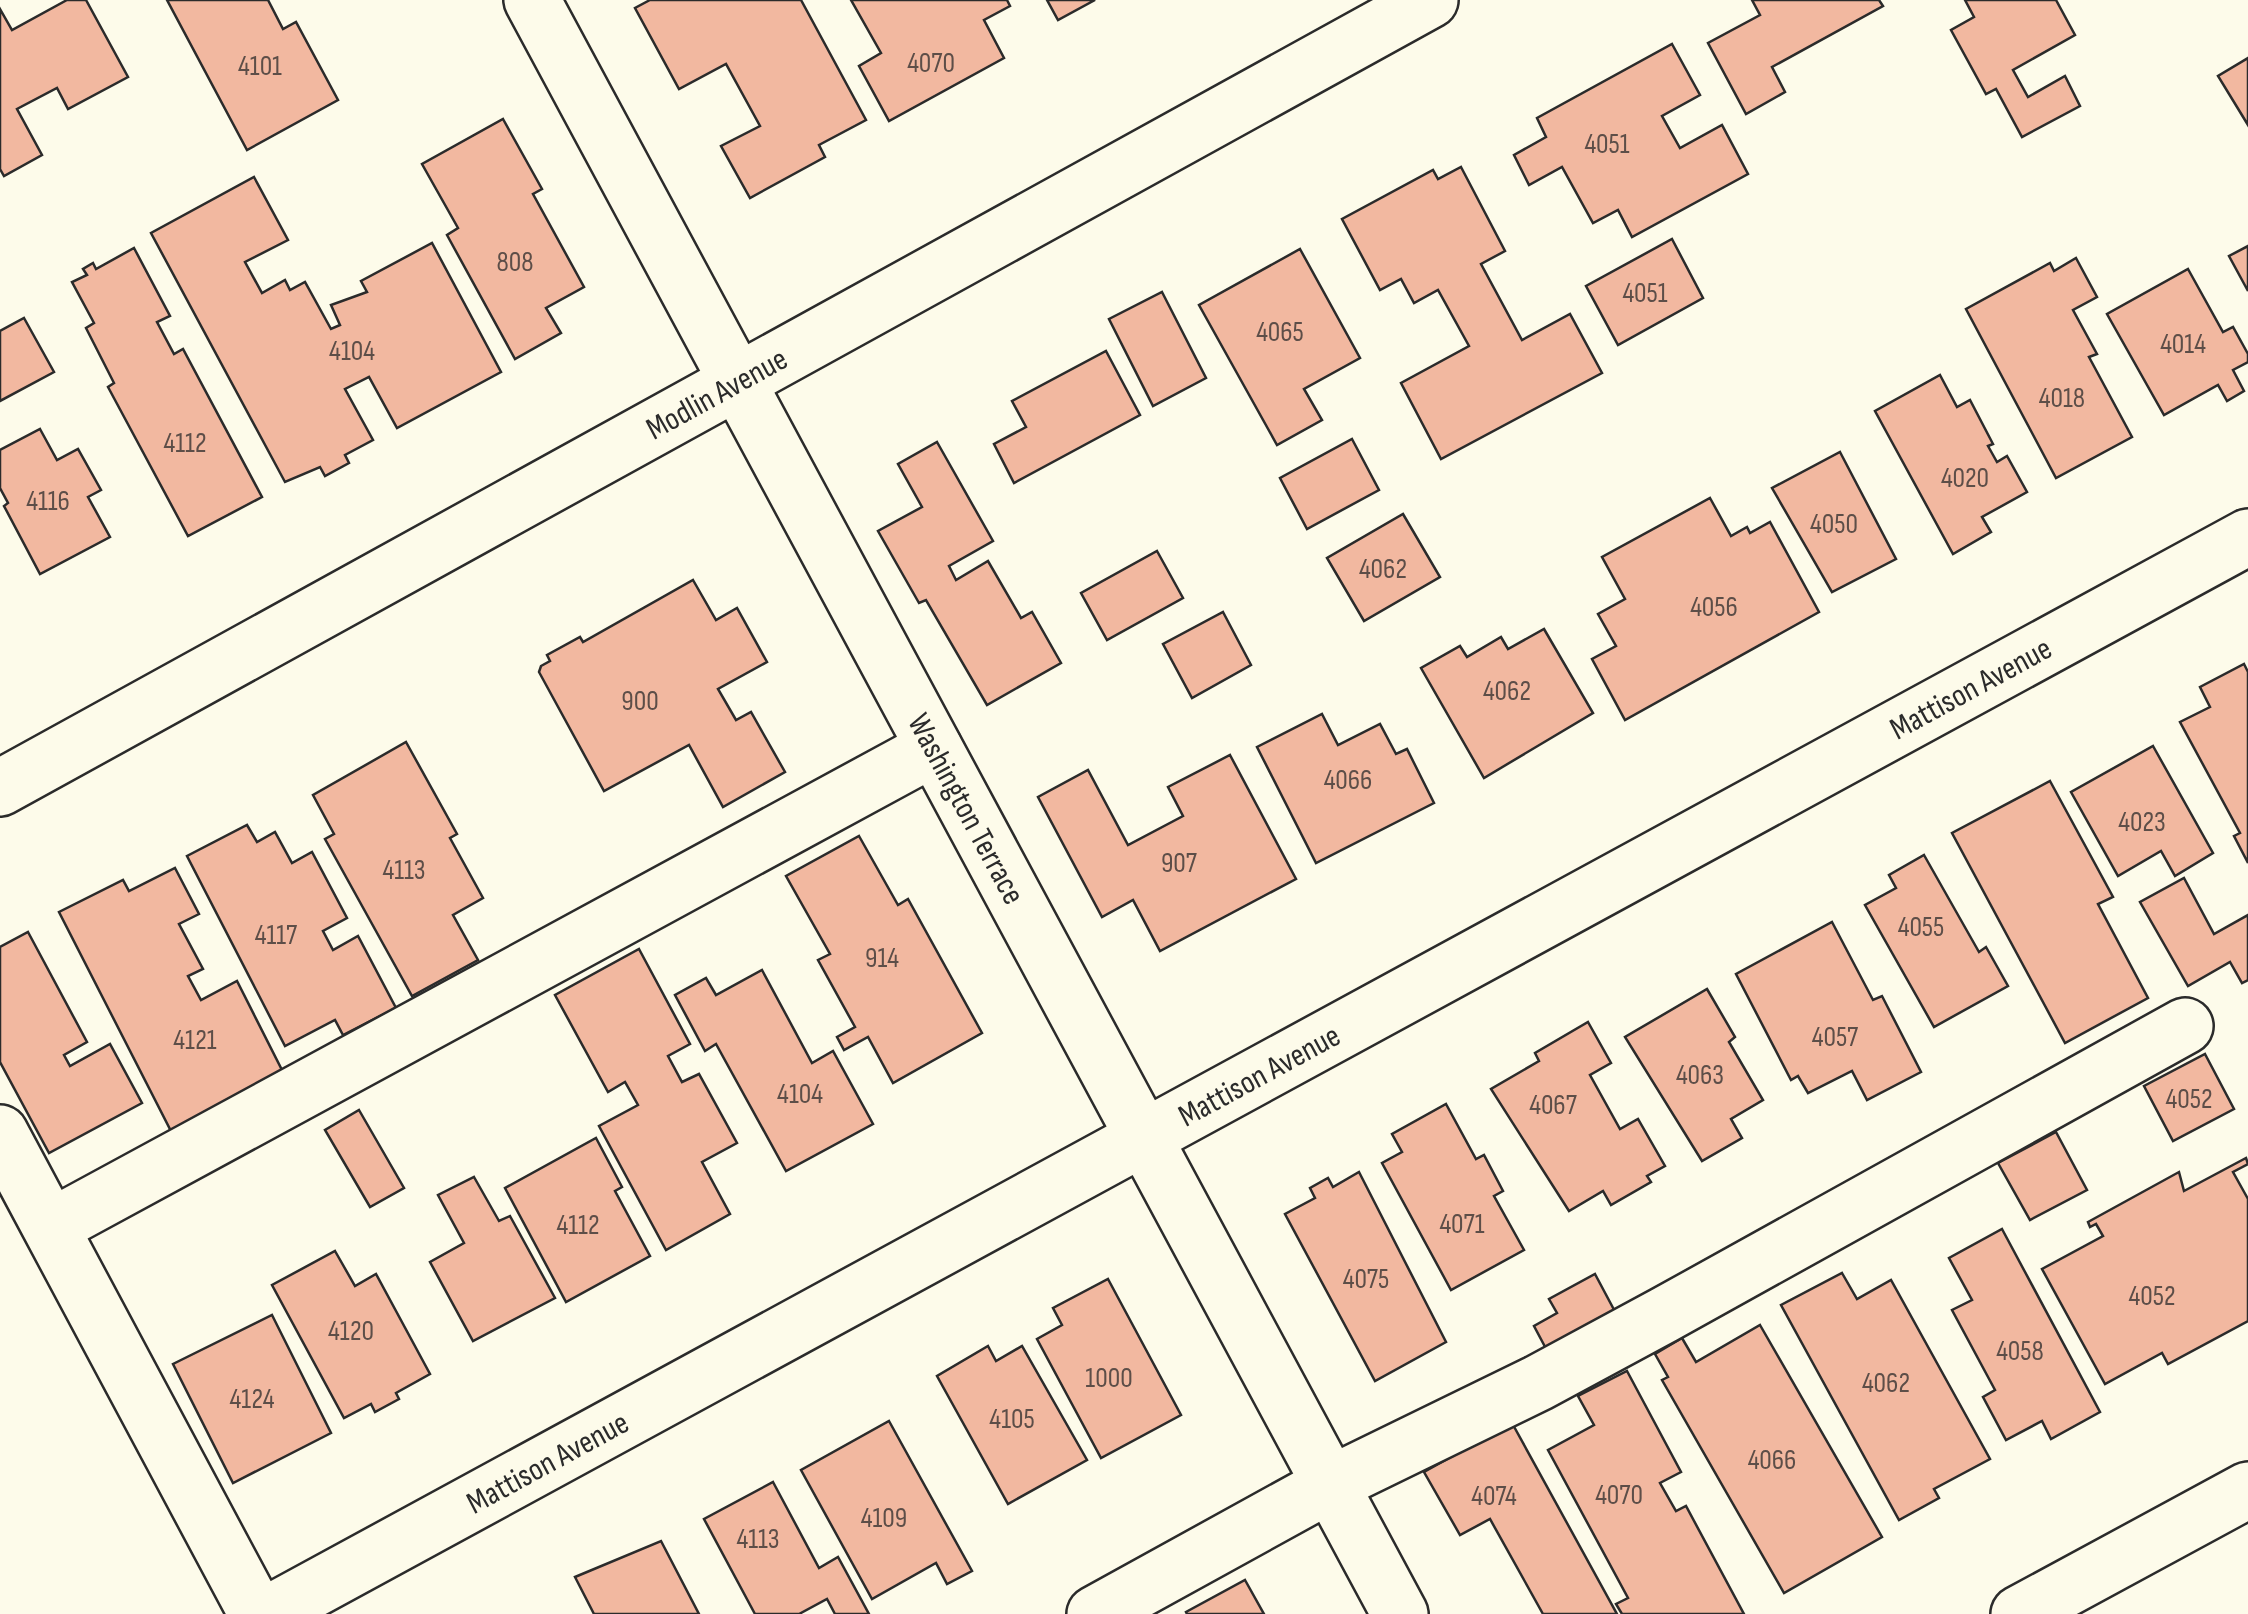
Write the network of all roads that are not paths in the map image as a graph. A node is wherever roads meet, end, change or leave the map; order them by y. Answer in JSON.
{"nodes":[{"id":1,"x":1430,"y":0,"type":"edge"},
{"id":2,"x":542,"y":3,"type":"edge"},
{"id":3,"x":736,"y":381,"type":"junction"},
{"id":4,"x":2248,"y":536,"type":"edge"},
{"id":5,"x":934,"y":748,"type":"junction"},
{"id":6,"x":0,"y":788,"type":"edge"},
{"id":7,"x":2185,"y":1026,"type":"dead end"},
{"id":8,"x":0,"y":1133,"type":"edge"},
{"id":9,"x":1145,"y":1140,"type":"junction"},
{"id":10,"x":51,"y":1227,"type":"junction"},
{"id":11,"x":1331,"y":1484,"type":"junction"},
{"id":12,"x":2248,"y":1490,"type":"edge"},
{"id":13,"x":257,"y":1614,"type":"edge"},
{"id":14,"x":268,"y":1614,"type":"edge"},
{"id":15,"x":1095,"y":1614,"type":"edge"},
{"id":16,"x":1400,"y":1614,"type":"edge"},
{"id":17,"x":2019,"y":1614,"type":"edge"}],
"edges":[{"from":1,"to":3,"type":"street","name":"Modlin Avenue"},
{"from":2,"to":3,"type":"street","name":"Washington Terrace"},
{"from":3,"to":5,"type":"street","name":"Washington Terrace"},
{"from":3,"to":6,"type":"street","name":"Modlin Avenue"},
{"from":4,"to":9,"type":"street","name":"Mattison Avenue"},
{"from":5,"to":9,"type":"street","name":"Washington Terrace"},
{"from":5,"to":10,"type":"street"},
{"from":7,"to":11,"type":"street"},
{"from":8,"to":10,"type":"street"},
{"from":9,"to":11,"type":"street","name":"Washington Terrace"},
{"from":9,"to":14,"type":"street","name":"Mattison Avenue"},
{"from":10,"to":13,"type":"street"},
{"from":11,"to":15,"type":"street"},
{"from":11,"to":16,"type":"street","name":"Washington Terrace"},
{"from":12,"to":17,"type":"street"}]}
